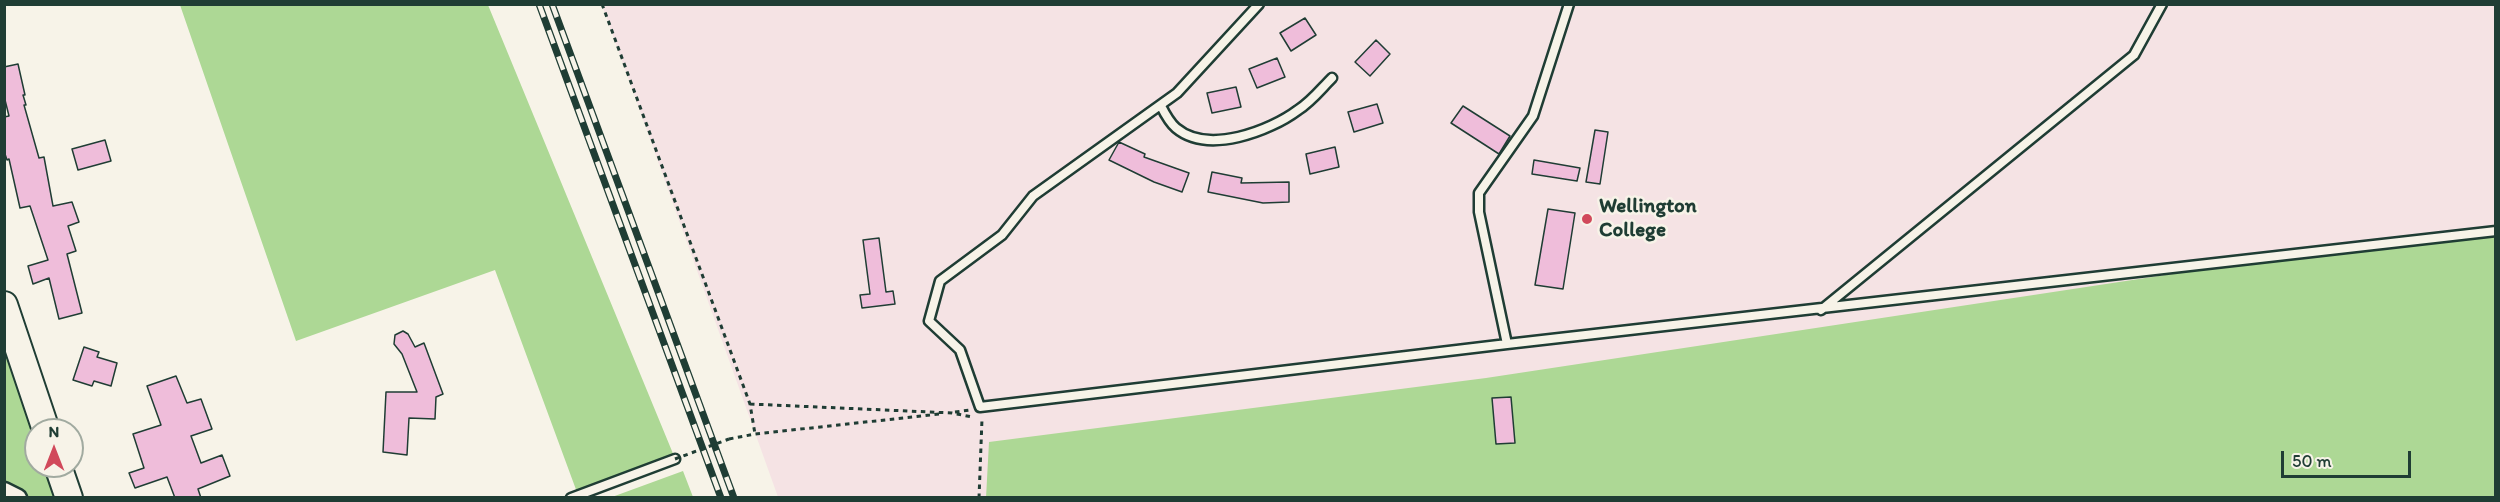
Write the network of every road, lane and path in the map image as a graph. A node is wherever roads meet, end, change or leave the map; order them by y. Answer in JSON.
{"nodes":[{"id":1,"x":602,"y":4,"type":"edge"},
{"id":2,"x":1259,"y":4,"type":"edge"},
{"id":3,"x":1569,"y":4,"type":"edge"},
{"id":4,"x":2162,"y":4,"type":"edge"},
{"id":5,"x":1332,"y":78,"type":"dead end"},
{"id":6,"x":1161,"y":105,"type":"junction"},
{"id":7,"x":2496,"y":231,"type":"edge"},
{"id":8,"x":4,"y":305,"type":"edge"},
{"id":9,"x":1820,"y":310,"type":"junction"},
{"id":10,"x":1507,"y":344,"type":"junction"},
{"id":11,"x":750,"y":404,"type":"junction"},
{"id":12,"x":952,"y":413,"type":"junction"},
{"id":13,"x":42,"y":418,"type":"edge"},
{"id":14,"x":755,"y":434,"type":"junction"},
{"id":15,"x":675,"y":459,"type":"joint"},
{"id":16,"x":62,"y":478,"type":"edge"},
{"id":17,"x":4,"y":491,"type":"edge"},
{"id":18,"x":18,"y":498,"type":"edge"},
{"id":19,"x":69,"y":498,"type":"edge"},
{"id":20,"x":572,"y":498,"type":"edge"},
{"id":21,"x":979,"y":498,"type":"edge"}],
"edges":[{"from":1,"to":11,"type":"path"},
{"from":2,"to":6,"type":"lane"},
{"from":3,"to":10,"type":"lane"},
{"from":4,"to":9,"type":"lane"},
{"from":5,"to":6,"type":"lane"},
{"from":6,"to":10,"type":"lane"},
{"from":7,"to":9,"type":"lane"},
{"from":8,"to":13,"type":"main road"},
{"from":9,"to":10,"type":"lane"},
{"from":11,"to":12,"type":"path"},
{"from":11,"to":14,"type":"path"},
{"from":12,"to":14,"type":"path"},
{"from":12,"to":21,"type":"path"},
{"from":14,"to":15,"type":"path","bridge":true},
{"from":15,"to":20,"type":"lane"},
{"from":16,"to":19,"type":"main road"},
{"from":17,"to":18,"type":"street"}]}
